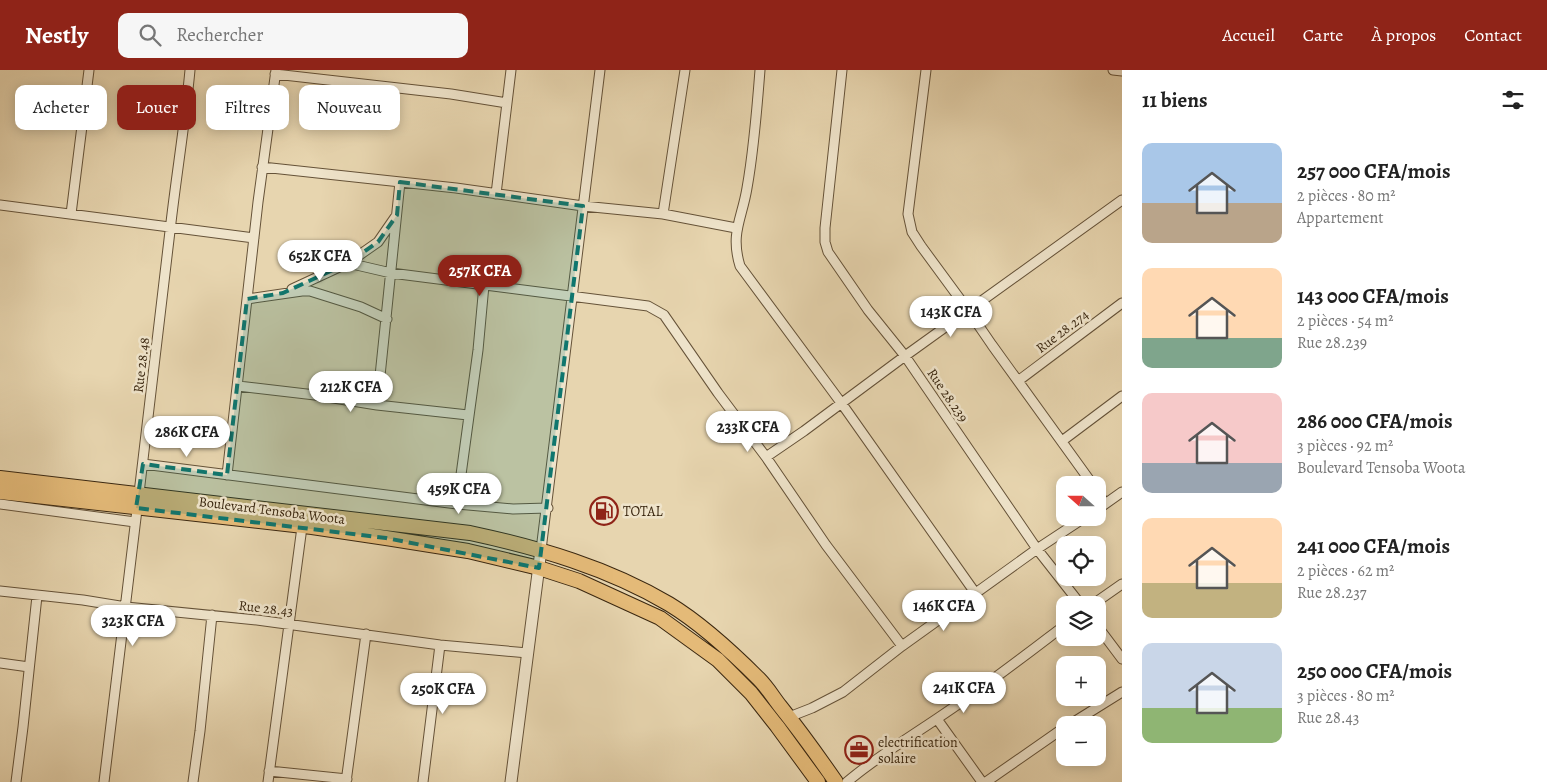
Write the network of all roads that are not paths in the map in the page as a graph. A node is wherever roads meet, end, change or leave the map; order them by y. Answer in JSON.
{"nodes":[{"id":1,"x":89,"y":70,"type":"edge"},
{"id":2,"x":190,"y":70,"type":"edge"},
{"id":3,"x":511,"y":70,"type":"edge"},
{"id":4,"x":600,"y":70,"type":"edge"},
{"id":5,"x":684,"y":70,"type":"edge"},
{"id":6,"x":760,"y":70,"type":"edge"},
{"id":7,"x":842,"y":70,"type":"edge"},
{"id":8,"x":926,"y":70,"type":"edge"},
{"id":9,"x":1113,"y":70,"type":"edge"},
{"id":10,"x":1122,"y":71,"type":"edge"},
{"id":11,"x":275,"y":72,"type":"edge"},
{"id":12,"x":507,"y":103,"type":"junction"},
{"id":13,"x":262,"y":167,"type":"junction"},
{"id":14,"x":400,"y":182,"type":"junction"},
{"id":15,"x":496,"y":194,"type":"junction"},
{"id":16,"x":1122,"y":200,"type":"edge"},
{"id":17,"x":0,"y":205,"type":"edge"},
{"id":18,"x":583,"y":206,"type":"junction"},
{"id":19,"x":71,"y":214,"type":"junction"},
{"id":20,"x":663,"y":214,"type":"junction"},
{"id":21,"x":397,"y":215,"type":"junction"},
{"id":22,"x":170,"y":228,"type":"junction"},
{"id":23,"x":736,"y":228,"type":"junction"},
{"id":24,"x":254,"y":238,"type":"junction"},
{"id":25,"x":348,"y":263,"type":"junction"},
{"id":26,"x":391,"y":274,"type":"junction"},
{"id":27,"x":484,"y":285,"type":"junction"},
{"id":28,"x":283,"y":293,"type":"junction"},
{"id":29,"x":572,"y":296,"type":"junction"},
{"id":30,"x":248,"y":299,"type":"junction"},
{"id":31,"x":1122,"y":304,"type":"edge"},
{"id":32,"x":968,"y":310,"type":"junction"},
{"id":33,"x":387,"y":318,"type":"junction"},
{"id":34,"x":905,"y":356,"type":"junction"},
{"id":35,"x":1018,"y":381,"type":"junction"},
{"id":36,"x":238,"y":386,"type":"junction"},
{"id":37,"x":1122,"y":396,"type":"edge"},
{"id":38,"x":842,"y":404,"type":"junction"},
{"id":39,"x":377,"y":405,"type":"junction"},
{"id":40,"x":468,"y":415,"type":"junction"},
{"id":41,"x":1062,"y":441,"type":"junction"},
{"id":42,"x":766,"y":457,"type":"junction"},
{"id":43,"x":143,"y":464,"type":"junction"},
{"id":44,"x":228,"y":475,"type":"junction"},
{"id":45,"x":1087,"y":476,"type":"edge"},
{"id":46,"x":0,"y":478,"type":"edge"},
{"id":47,"x":0,"y":492,"type":"edge"},
{"id":48,"x":1122,"y":492,"type":"edge"},
{"id":49,"x":1106,"y":503,"type":"edge"},
{"id":50,"x":0,"y":504,"type":"edge"},
{"id":51,"x":457,"y":504,"type":"junction"},
{"id":52,"x":137,"y":508,"type":"junction"},
{"id":53,"x":548,"y":508,"type":"junction"},
{"id":54,"x":302,"y":526,"type":"junction"},
{"id":55,"x":1072,"y":526,"type":"edge"},
{"id":56,"x":1037,"y":549,"type":"junction"},
{"id":57,"x":542,"y":550,"type":"junction"},
{"id":58,"x":539,"y":568,"type":"junction"},
{"id":59,"x":1122,"y":584,"type":"edge"},
{"id":60,"x":0,"y":591,"type":"edge"},
{"id":61,"x":976,"y":594,"type":"junction"},
{"id":62,"x":37,"y":596,"type":"junction"},
{"id":63,"x":1074,"y":596,"type":"edge"},
{"id":64,"x":1105,"y":596,"type":"edge"},
{"id":65,"x":126,"y":607,"type":"junction"},
{"id":66,"x":212,"y":615,"type":"junction"},
{"id":67,"x":289,"y":625,"type":"junction"},
{"id":68,"x":1056,"y":632,"type":"edge"},
{"id":69,"x":366,"y":634,"type":"junction"},
{"id":70,"x":1106,"y":638,"type":"edge"},
{"id":71,"x":440,"y":645,"type":"junction"},
{"id":72,"x":902,"y":646,"type":"junction"},
{"id":73,"x":528,"y":653,"type":"junction"},
{"id":74,"x":1122,"y":659,"type":"edge"},
{"id":75,"x":0,"y":663,"type":"edge"},
{"id":76,"x":29,"y":666,"type":"junction"},
{"id":77,"x":1122,"y":692,"type":"edge"},
{"id":78,"x":1083,"y":716,"type":"edge"},
{"id":79,"x":789,"y":717,"type":"junction"},
{"id":80,"x":937,"y":719,"type":"junction"},
{"id":81,"x":1056,"y":733,"type":"edge"},
{"id":82,"x":269,"y":771,"type":"junction"},
{"id":83,"x":347,"y":781,"type":"edge"},
{"id":84,"x":16,"y":782,"type":"edge"},
{"id":85,"x":104,"y":782,"type":"edge"},
{"id":86,"x":193,"y":782,"type":"edge"},
{"id":87,"x":268,"y":782,"type":"edge"},
{"id":88,"x":424,"y":782,"type":"edge"},
{"id":89,"x":511,"y":782,"type":"edge"},
{"id":90,"x":818,"y":782,"type":"edge"},
{"id":91,"x":836,"y":782,"type":"edge"},
{"id":92,"x":847,"y":782,"type":"edge"},
{"id":93,"x":984,"y":782,"type":"edge"}],
"edges":[{"from":1,"to":19,"type":"street"},
{"from":2,"to":22,"type":"street","name":"Rue 28.48"},
{"from":3,"to":12,"type":"street"},
{"from":4,"to":18,"type":"street"},
{"from":5,"to":20,"type":"street"},
{"from":6,"to":23,"type":"street"},
{"from":7,"to":34,"type":"street","name":"Rue 28.239"},
{"from":8,"to":32,"type":"street"},
{"from":9,"to":10,"type":"street"},
{"from":11,"to":12,"type":"street"},
{"from":11,"to":13,"type":"street"},
{"from":12,"to":15,"type":"street"},
{"from":13,"to":14,"type":"street"},
{"from":13,"to":24,"type":"street"},
{"from":14,"to":15,"type":"street"},
{"from":14,"to":21,"type":"street"},
{"from":15,"to":18,"type":"street"},
{"from":16,"to":32,"type":"street"},
{"from":17,"to":19,"type":"street"},
{"from":18,"to":20,"type":"street"},
{"from":18,"to":29,"type":"street"},
{"from":19,"to":22,"type":"street"},
{"from":20,"to":23,"type":"street"},
{"from":21,"to":25,"type":"street"},
{"from":21,"to":26,"type":"street"},
{"from":22,"to":24,"type":"street"},
{"from":22,"to":43,"type":"street","name":"Rue 28.48"},
{"from":23,"to":38,"type":"street"},
{"from":24,"to":30,"type":"street"},
{"from":25,"to":26,"type":"street"},
{"from":25,"to":28,"type":"street"},
{"from":26,"to":27,"type":"street"},
{"from":26,"to":33,"type":"street"},
{"from":27,"to":29,"type":"street"},
{"from":27,"to":40,"type":"street"},
{"from":28,"to":30,"type":"street"},
{"from":28,"to":33,"type":"street"},
{"from":29,"to":42,"type":"street"},
{"from":29,"to":53,"type":"street"},
{"from":30,"to":36,"type":"street"},
{"from":31,"to":35,"type":"street","name":"Rue 28.274"},
{"from":32,"to":34,"type":"street"},
{"from":32,"to":35,"type":"street"},
{"from":33,"to":39,"type":"street"},
{"from":34,"to":38,"type":"street"},
{"from":34,"to":56,"type":"street","name":"Rue 28.239"},
{"from":35,"to":41,"type":"street"},
{"from":36,"to":39,"type":"street"},
{"from":36,"to":44,"type":"street"},
{"from":37,"to":41,"type":"street"},
{"from":38,"to":42,"type":"street"},
{"from":38,"to":61,"type":"street"},
{"from":39,"to":40,"type":"street"},
{"from":40,"to":51,"type":"street"},
{"from":41,"to":45,"type":"street"},
{"from":42,"to":72,"type":"street"},
{"from":43,"to":44,"type":"street"},
{"from":43,"to":52,"type":"street","name":"Rue 28.48"},
{"from":44,"to":51,"type":"street"},
{"from":46,"to":52,"type":"main road","name":"Boulevard Tensoba Woota"},
{"from":47,"to":52,"type":"main road","name":"Boulevard Tensoba Woota"},
{"from":48,"to":49,"type":"street"},
{"from":50,"to":52,"type":"street"},
{"from":51,"to":53,"type":"street"},
{"from":52,"to":54,"type":"main road","name":"Boulevard Tensoba Woota"},
{"from":52,"to":57,"type":"main road","name":"Boulevard Tensoba Woota"},
{"from":52,"to":65,"type":"street","name":"Rue 28.48"},
{"from":53,"to":57,"type":"street"},
{"from":54,"to":58,"type":"main road","name":"Boulevard Tensoba Woota"},
{"from":54,"to":67,"type":"street"},
{"from":55,"to":56,"type":"street"},
{"from":56,"to":61,"type":"street"},
{"from":56,"to":63,"type":"street","name":"Rue 28.239"},
{"from":57,"to":58,"type":"street"},
{"from":57,"to":79,"type":"main road","name":"Boulevard Tensoba Woota"},
{"from":58,"to":73,"type":"street"},
{"from":58,"to":90,"type":"main road","name":"Boulevard Tensoba Woota"},
{"from":59,"to":64,"type":"street"},
{"from":60,"to":62,"type":"street","name":"Rue 28.43"},
{"from":61,"to":72,"type":"street"},
{"from":62,"to":65,"type":"street","name":"Rue 28.43"},
{"from":62,"to":76,"type":"street"},
{"from":65,"to":66,"type":"street","name":"Rue 28.43"},
{"from":65,"to":85,"type":"street","name":"Rue 28.48"},
{"from":66,"to":67,"type":"street","name":"Rue 28.43"},
{"from":66,"to":86,"type":"street"},
{"from":67,"to":69,"type":"street","name":"Rue 28.43"},
{"from":67,"to":82,"type":"street"},
{"from":68,"to":80,"type":"street"},
{"from":69,"to":71,"type":"street","name":"Rue 28.43"},
{"from":69,"to":83,"type":"street"},
{"from":70,"to":74,"type":"street"},
{"from":71,"to":73,"type":"street","name":"Rue 28.43"},
{"from":71,"to":88,"type":"street"},
{"from":72,"to":79,"type":"street"},
{"from":73,"to":89,"type":"street"},
{"from":75,"to":76,"type":"street"},
{"from":76,"to":84,"type":"street"},
{"from":77,"to":78,"type":"street"},
{"from":79,"to":91,"type":"main road","name":"Boulevard Tensoba Woota"},
{"from":80,"to":92,"type":"street"},
{"from":80,"to":93,"type":"street"},
{"from":81,"to":93,"type":"street"},
{"from":82,"to":83,"type":"street"},
{"from":82,"to":87,"type":"street"}]}
